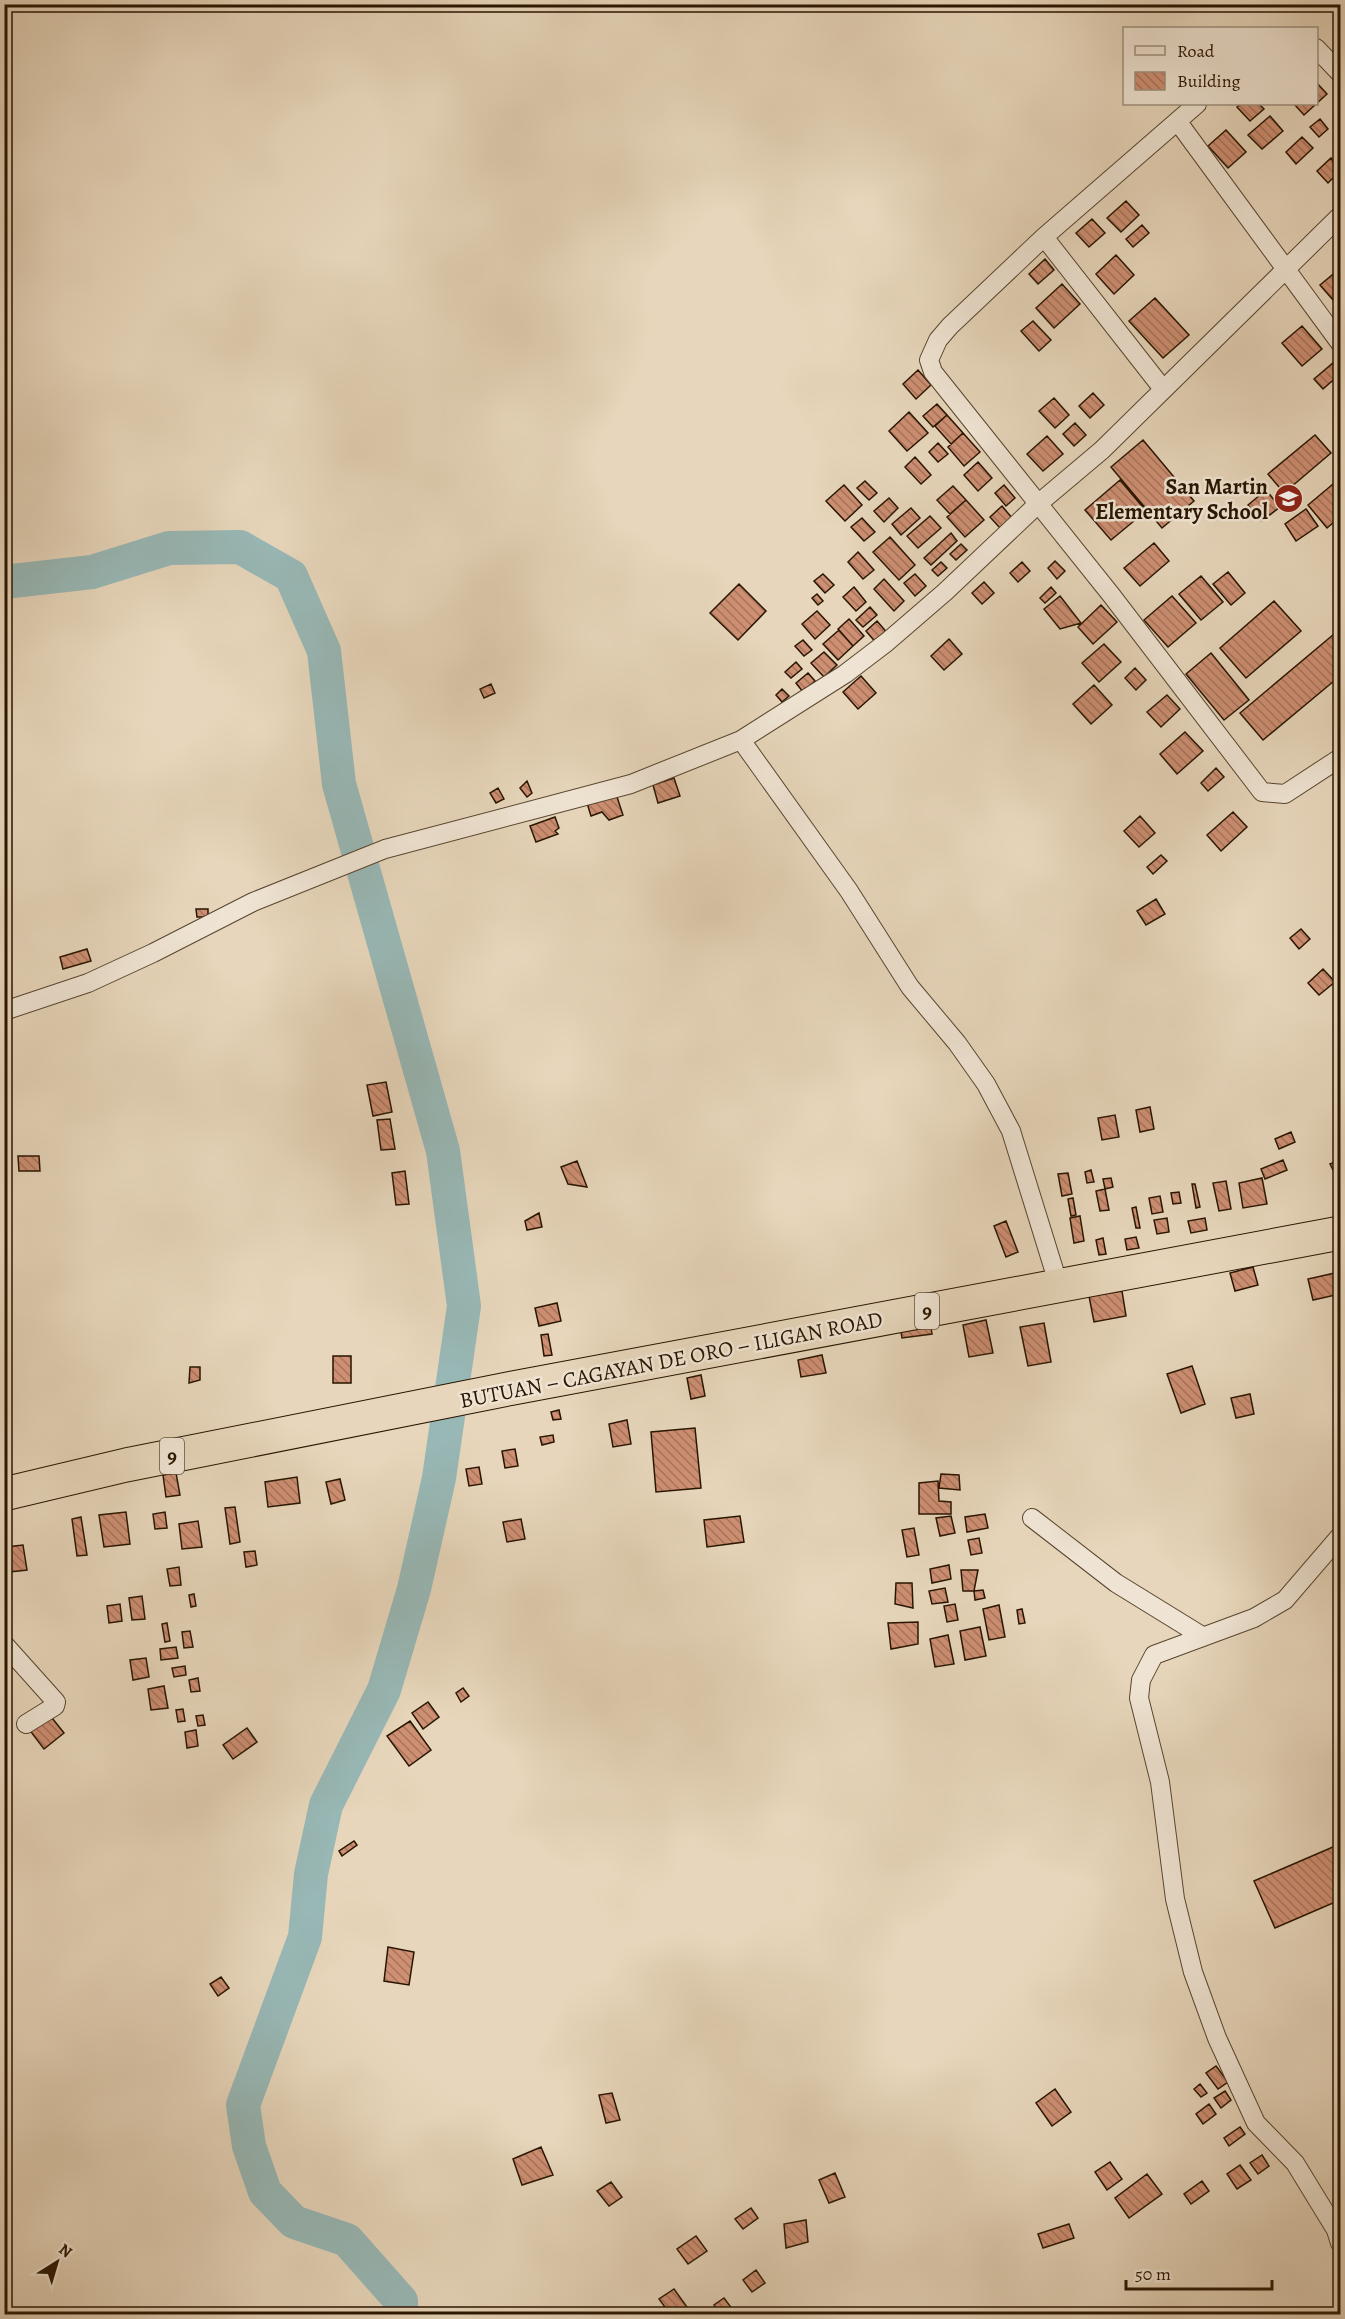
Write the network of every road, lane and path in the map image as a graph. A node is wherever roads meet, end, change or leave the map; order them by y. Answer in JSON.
{"nodes":[{"id":1,"x":1318,"y":49,"type":"edge"},
{"id":2,"x":1341,"y":73,"type":"edge"},
{"id":3,"x":1196,"y":105,"type":"edge"},
{"id":4,"x":1178,"y":122,"type":"junction"},
{"id":5,"x":1341,"y":216,"type":"edge"},
{"id":6,"x":1044,"y":237,"type":"junction"},
{"id":7,"x":1284,"y":269,"type":"junction"},
{"id":8,"x":1341,"y":343,"type":"edge"},
{"id":9,"x":1163,"y":389,"type":"junction"},
{"id":10,"x":1038,"y":504,"type":"junction"},
{"id":11,"x":741,"y":740,"type":"junction"},
{"id":12,"x":1341,"y":758,"type":"edge"},
{"id":13,"x":4,"y":1011,"type":"edge"},
{"id":14,"x":1341,"y":1233,"type":"edge"},
{"id":15,"x":1059,"y":1286,"type":"junction"},
{"id":16,"x":4,"y":1494,"type":"edge"},
{"id":17,"x":1032,"y":1518,"type":"dead end"},
{"id":18,"x":1341,"y":1536,"type":"edge"},
{"id":19,"x":1202,"y":1636,"type":"junction"},
{"id":20,"x":4,"y":1644,"type":"edge"},
{"id":21,"x":26,"y":1724,"type":"dead end"},
{"id":22,"x":1341,"y":2243,"type":"edge"}],
"edges":[{"from":1,"to":2,"type":"street"},
{"from":3,"to":4,"type":"street"},
{"from":4,"to":6,"type":"street"},
{"from":4,"to":7,"type":"street"},
{"from":5,"to":7,"type":"street"},
{"from":6,"to":9,"type":"street"},
{"from":6,"to":10,"type":"street"},
{"from":7,"to":8,"type":"street"},
{"from":7,"to":9,"type":"street"},
{"from":9,"to":10,"type":"street"},
{"from":10,"to":11,"type":"street"},
{"from":10,"to":12,"type":"street"},
{"from":11,"to":13,"type":"street"},
{"from":11,"to":15,"type":"street"},
{"from":14,"to":15,"type":"highway","name":"BUTUAN – CAGAYAN DE ORO – ILIGAN ROAD","number":"9"},
{"from":15,"to":16,"type":"highway","name":"BUTUAN – CAGAYAN DE ORO – ILIGAN ROAD","number":"9"},
{"from":17,"to":19,"type":"street"},
{"from":18,"to":19,"type":"street"},
{"from":19,"to":22,"type":"street"},
{"from":20,"to":21,"type":"street"}]}
